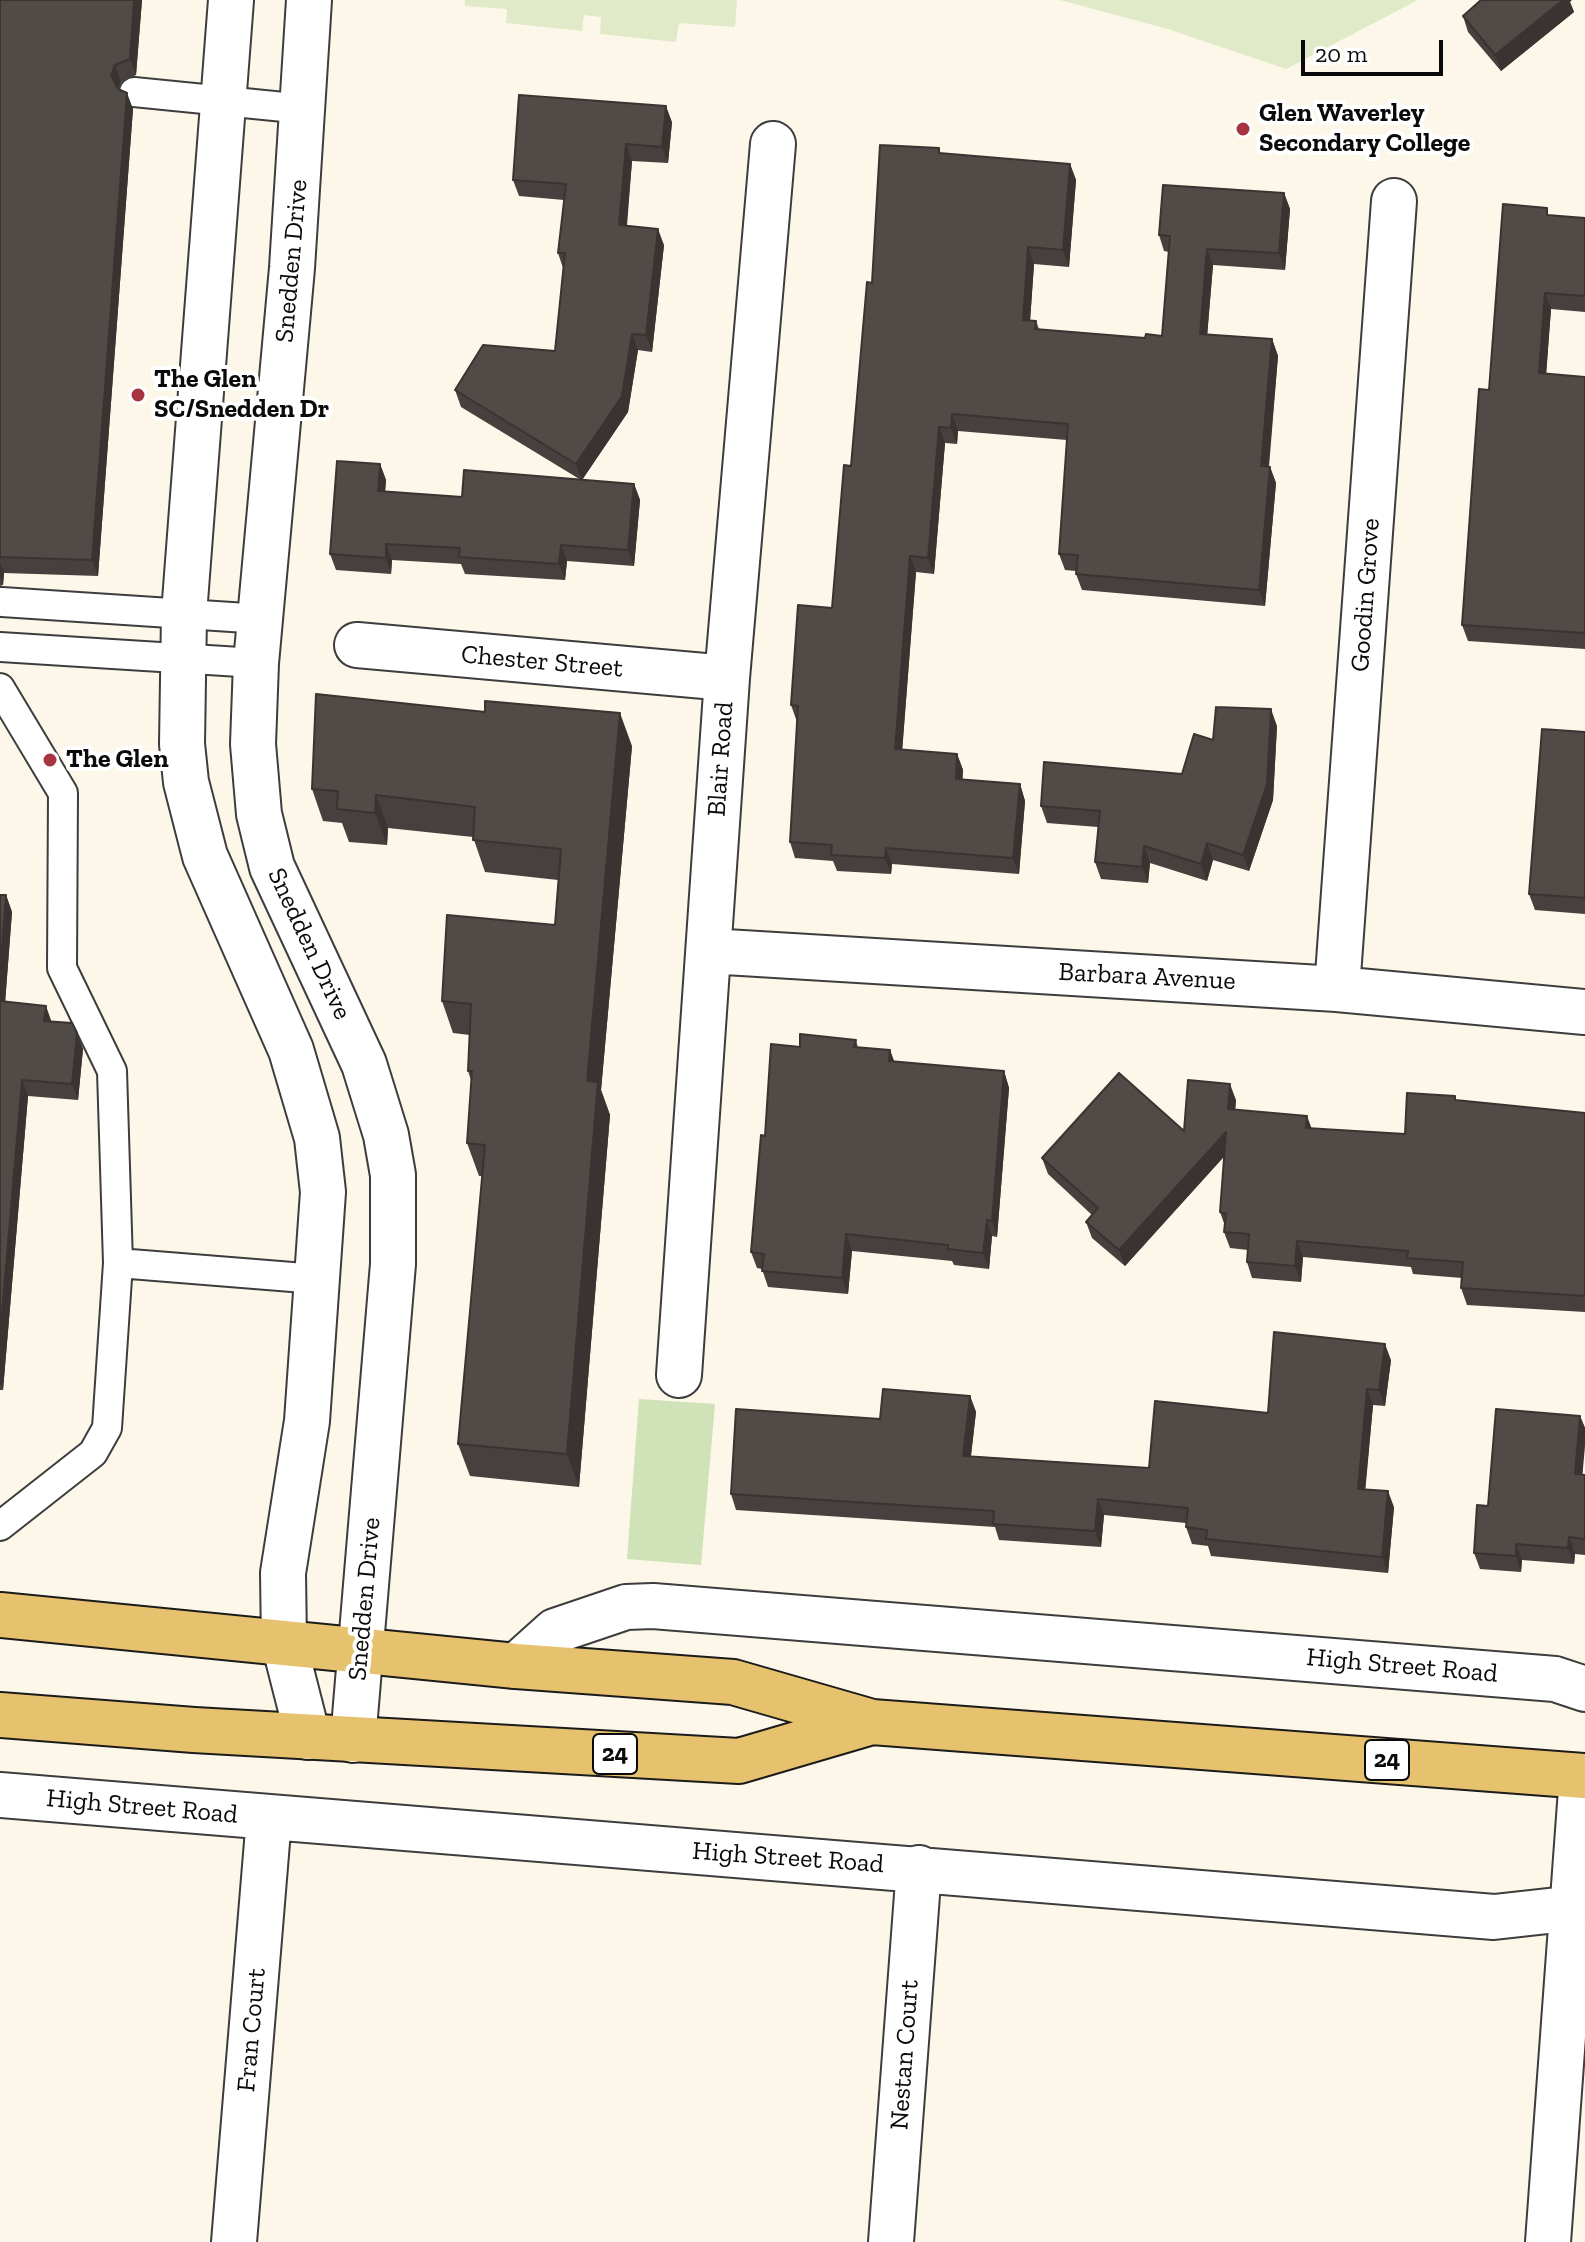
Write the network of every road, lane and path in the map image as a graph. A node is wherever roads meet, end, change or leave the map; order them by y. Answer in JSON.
{"nodes":[{"id":1,"x":231,"y":0,"type":"edge"},
{"id":2,"x":309,"y":0,"type":"edge"},
{"id":3,"x":134,"y":92,"type":"dead end"},
{"id":4,"x":224,"y":101,"type":"junction"},
{"id":5,"x":304,"y":109,"type":"junction"},
{"id":6,"x":773,"y":144,"type":"dead end"},
{"id":7,"x":1394,"y":201,"type":"dead end"},
{"id":8,"x":2,"y":602,"type":"dead end"},
{"id":9,"x":184,"y":614,"type":"junction"},
{"id":10,"x":262,"y":619,"type":"junction"},
{"id":11,"x":357,"y":645,"type":"dead end"},
{"id":12,"x":0,"y":647,"type":"edge"},
{"id":13,"x":182,"y":660,"type":"junction"},
{"id":14,"x":256,"y":663,"type":"junction"},
{"id":15,"x":727,"y":678,"type":"junction"},
{"id":16,"x":0,"y":688,"type":"edge"},
{"id":17,"x":709,"y":951,"type":"junction"},
{"id":18,"x":1337,"y":989,"type":"junction"},
{"id":19,"x":1585,"y":1012,"type":"edge"},
{"id":20,"x":118,"y":1263,"type":"junction"},
{"id":21,"x":317,"y":1279,"type":"junction"},
{"id":22,"x":679,"y":1375,"type":"dead end"},
{"id":23,"x":0,"y":1526,"type":"edge"},
{"id":24,"x":0,"y":1615,"type":"edge"},
{"id":25,"x":284,"y":1643,"type":"junction"},
{"id":26,"x":361,"y":1651,"type":"junction"},
{"id":27,"x":516,"y":1666,"type":"junction"},
{"id":28,"x":1585,"y":1689,"type":"edge"},
{"id":29,"x":0,"y":1715,"type":"edge"},
{"id":30,"x":872,"y":1722,"type":"junction"},
{"id":31,"x":308,"y":1737,"type":"junction"},
{"id":32,"x":353,"y":1740,"type":"junction"},
{"id":33,"x":1584,"y":1776,"type":"edge"},
{"id":34,"x":0,"y":1795,"type":"edge"},
{"id":35,"x":269,"y":1818,"type":"junction"},
{"id":36,"x":919,"y":1868,"type":"junction"},
{"id":37,"x":1575,"y":1908,"type":"junction"},
{"id":38,"x":234,"y":2242,"type":"edge"},
{"id":39,"x":891,"y":2242,"type":"edge"},
{"id":40,"x":1548,"y":2242,"type":"edge"}],
"edges":[{"from":1,"to":4,"type":"street"},
{"from":2,"to":5,"type":"street","name":"Snedden Drive"},
{"from":3,"to":4,"type":"lane"},
{"from":4,"to":5,"type":"lane"},
{"from":4,"to":9,"type":"street"},
{"from":5,"to":10,"type":"street","name":"Snedden Drive"},
{"from":6,"to":15,"type":"street","name":"Blair Road"},
{"from":7,"to":18,"type":"street","name":"Goodin Grove"},
{"from":8,"to":9,"type":"lane"},
{"from":9,"to":10,"type":"lane"},
{"from":9,"to":13,"type":"street"},
{"from":10,"to":14,"type":"street","name":"Snedden Drive"},
{"from":11,"to":15,"type":"street","name":"Chester Street"},
{"from":12,"to":13,"type":"lane"},
{"from":13,"to":14,"type":"lane"},
{"from":13,"to":21,"type":"street"},
{"from":14,"to":26,"type":"street","name":"Snedden Drive"},
{"from":15,"to":17,"type":"street","name":"Blair Road"},
{"from":16,"to":20,"type":"lane"},
{"from":17,"to":18,"type":"street","name":"Barbara Avenue"},
{"from":17,"to":22,"type":"street","name":"Blair Road"},
{"from":18,"to":19,"type":"street","name":"Barbara Avenue"},
{"from":20,"to":21,"type":"lane"},
{"from":20,"to":23,"type":"lane"},
{"from":21,"to":25,"type":"street"},
{"from":24,"to":25,"type":"main road","number":"24"},
{"from":25,"to":26,"type":"main road","number":"24"},
{"from":25,"to":31,"type":"street"},
{"from":26,"to":27,"type":"main road","number":"24"},
{"from":26,"to":32,"type":"street","name":"Snedden Drive"},
{"from":27,"to":28,"type":"street","name":"High Street Road"},
{"from":27,"to":30,"type":"main road","number":"24"},
{"from":29,"to":31,"type":"main road","number":"24"},
{"from":30,"to":32,"type":"main road","number":"24"},
{"from":30,"to":33,"type":"main road","number":"24"},
{"from":31,"to":32,"type":"main road","number":"24"},
{"from":33,"to":37,"type":"street"},
{"from":34,"to":35,"type":"street","name":"High Street Road"},
{"from":35,"to":36,"type":"street","name":"High Street Road"},
{"from":35,"to":38,"type":"street","name":"Fran Court"},
{"from":36,"to":37,"type":"street","name":"High Street Road"},
{"from":36,"to":39,"type":"street","name":"Nestan Court"},
{"from":37,"to":40,"type":"street"}]}
